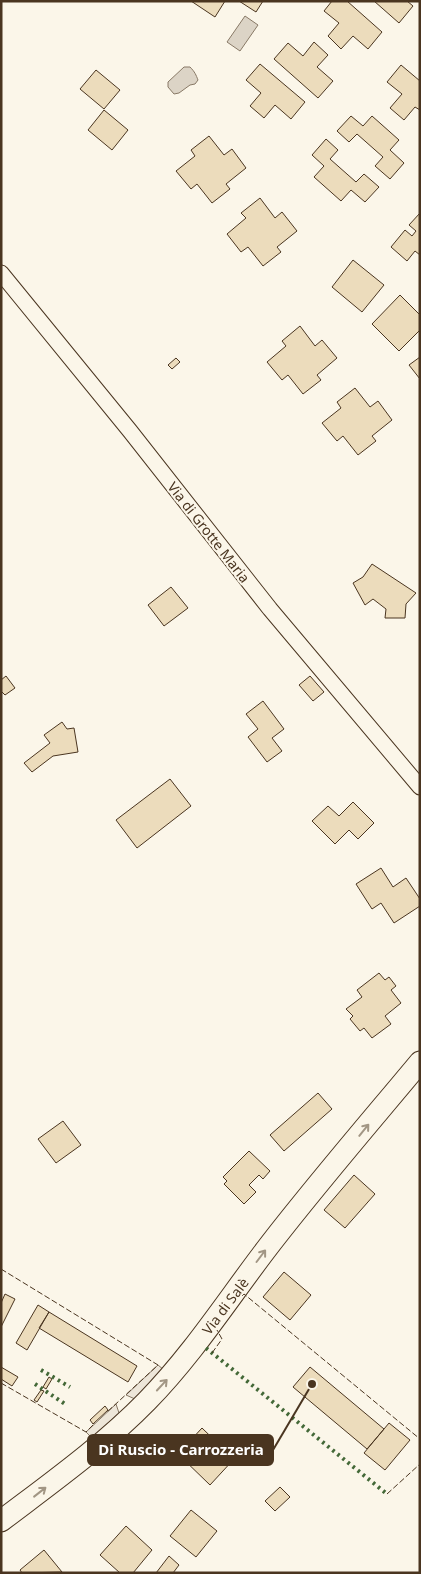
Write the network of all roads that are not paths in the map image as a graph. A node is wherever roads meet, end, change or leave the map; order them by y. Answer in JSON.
{"nodes":[{"id":1,"x":1,"y":273,"type":"edge"},
{"id":2,"x":420,"y":787,"type":"edge"},
{"id":3,"x":420,"y":1062,"type":"edge"},
{"id":4,"x":1,"y":1521,"type":"edge"}],
"edges":[{"from":1,"to":2,"type":"street","name":"Via di Grotte Maria"},
{"from":4,"to":3,"type":"main road","name":"Via di Salè","one_way":true}]}
